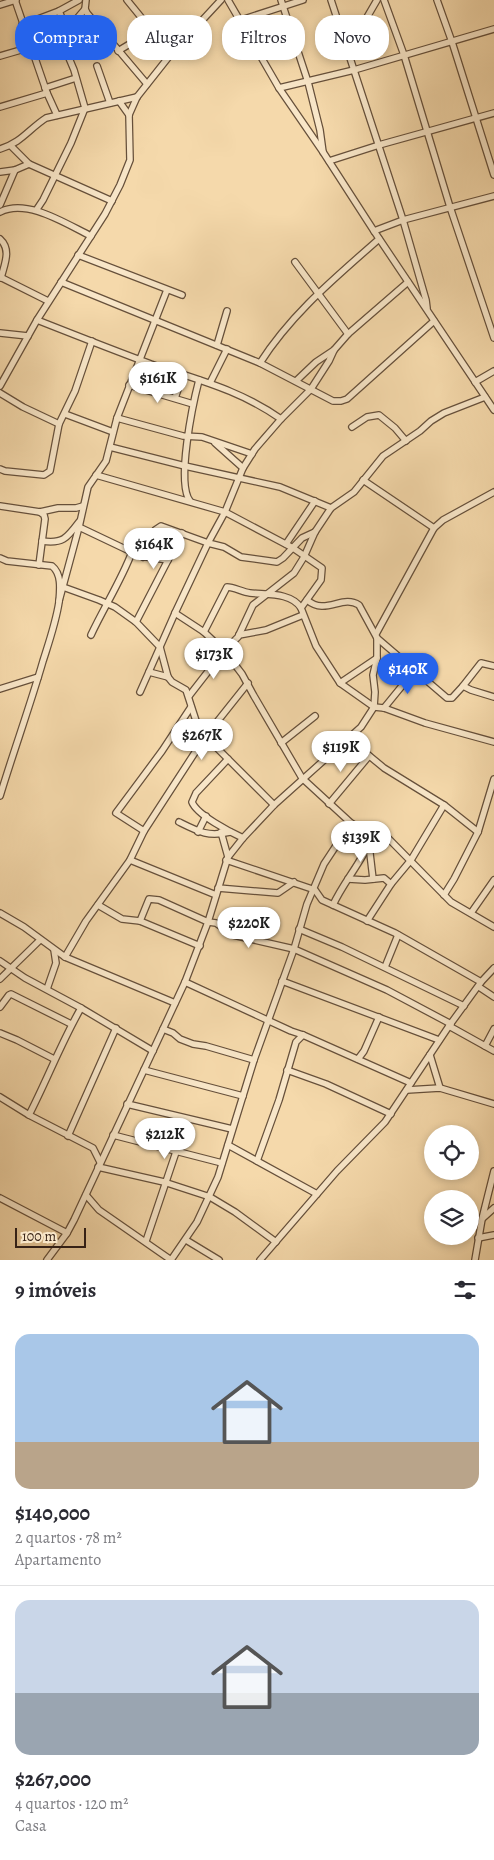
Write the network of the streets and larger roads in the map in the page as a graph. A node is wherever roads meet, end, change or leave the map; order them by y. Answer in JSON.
{"nodes":[{"id":1,"x":15,"y":0,"type":"edge"},
{"id":2,"x":79,"y":0,"type":"edge"},
{"id":3,"x":86,"y":0,"type":"edge"},
{"id":4,"x":127,"y":0,"type":"edge"},
{"id":5,"x":221,"y":0,"type":"edge"},
{"id":6,"x":228,"y":0,"type":"edge"},
{"id":7,"x":303,"y":0,"type":"edge"},
{"id":8,"x":331,"y":0,"type":"edge"},
{"id":9,"x":377,"y":0,"type":"edge"},
{"id":10,"x":384,"y":0,"type":"edge"},
{"id":11,"x":437,"y":0,"type":"edge"},
{"id":12,"x":282,"y":3,"type":"edge"},
{"id":13,"x":0,"y":5,"type":"edge"},
{"id":14,"x":85,"y":9,"type":"junction"},
{"id":15,"x":59,"y":11,"type":"junction"},
{"id":16,"x":19,"y":15,"type":"edge"},
{"id":17,"x":48,"y":15,"type":"edge"},
{"id":18,"x":61,"y":15,"type":"edge"},
{"id":19,"x":80,"y":15,"type":"edge"},
{"id":20,"x":139,"y":15,"type":"edge"},
{"id":21,"x":207,"y":15,"type":"edge"},
{"id":22,"x":237,"y":15,"type":"edge"},
{"id":23,"x":252,"y":15,"type":"edge"},
{"id":24,"x":336,"y":15,"type":"edge"},
{"id":25,"x":368,"y":15,"type":"edge"},
{"id":26,"x":494,"y":29,"type":"edge"},
{"id":27,"x":452,"y":42,"type":"junction"},
{"id":28,"x":127,"y":46,"type":"edge"},
{"id":29,"x":118,"y":51,"type":"junction"},
{"id":30,"x":15,"y":52,"type":"edge"},
{"id":31,"x":404,"y":55,"type":"junction"},
{"id":32,"x":0,"y":56,"type":"edge"},
{"id":33,"x":35,"y":60,"type":"edge"},
{"id":34,"x":70,"y":60,"type":"edge"},
{"id":35,"x":166,"y":60,"type":"edge"},
{"id":36,"x":263,"y":60,"type":"edge"},
{"id":37,"x":351,"y":60,"type":"edge"},
{"id":38,"x":97,"y":66,"type":"dead end"},
{"id":39,"x":354,"y":70,"type":"junction"},
{"id":40,"x":76,"y":78,"type":"junction"},
{"id":41,"x":308,"y":82,"type":"junction"},
{"id":42,"x":147,"y":84,"type":"junction"},
{"id":43,"x":279,"y":88,"type":"junction"},
{"id":44,"x":46,"y":90,"type":"junction"},
{"id":45,"x":137,"y":97,"type":"junction"},
{"id":46,"x":119,"y":101,"type":"junction"},
{"id":47,"x":110,"y":103,"type":"junction"},
{"id":48,"x":0,"y":107,"type":"edge"},
{"id":49,"x":85,"y":108,"type":"junction"},
{"id":50,"x":494,"y":113,"type":"edge"},
{"id":51,"x":57,"y":115,"type":"junction"},
{"id":52,"x":129,"y":115,"type":"junction"},
{"id":53,"x":477,"y":118,"type":"junction"},
{"id":54,"x":427,"y":132,"type":"junction"},
{"id":55,"x":379,"y":144,"type":"junction"},
{"id":56,"x":11,"y":146,"type":"junction"},
{"id":57,"x":0,"y":149,"type":"edge"},
{"id":58,"x":324,"y":152,"type":"junction"},
{"id":59,"x":328,"y":161,"type":"junction"},
{"id":60,"x":29,"y":164,"type":"junction"},
{"id":61,"x":15,"y":170,"type":"junction"},
{"id":62,"x":0,"y":172,"type":"edge"},
{"id":63,"x":494,"y":175,"type":"edge"},
{"id":64,"x":55,"y":176,"type":"junction"},
{"id":65,"x":494,"y":196,"type":"edge"},
{"id":66,"x":112,"y":201,"type":"junction"},
{"id":67,"x":0,"y":205,"type":"edge"},
{"id":68,"x":450,"y":207,"type":"junction"},
{"id":69,"x":37,"y":209,"type":"junction"},
{"id":70,"x":0,"y":212,"type":"edge"},
{"id":71,"x":403,"y":220,"type":"junction"},
{"id":72,"x":374,"y":231,"type":"junction"},
{"id":73,"x":91,"y":236,"type":"junction"},
{"id":74,"x":0,"y":239,"type":"edge"},
{"id":75,"x":379,"y":239,"type":"junction"},
{"id":76,"x":78,"y":255,"type":"junction"},
{"id":77,"x":295,"y":262,"type":"dead end"},
{"id":78,"x":1,"y":278,"type":"edge"},
{"id":79,"x":61,"y":282,"type":"junction"},
{"id":80,"x":408,"y":282,"type":"junction"},
{"id":81,"x":167,"y":290,"type":"junction"},
{"id":82,"x":318,"y":294,"type":"junction"},
{"id":83,"x":182,"y":295,"type":"dead end"},
{"id":84,"x":48,"y":301,"type":"junction"},
{"id":85,"x":427,"y":310,"type":"junction"},
{"id":86,"x":227,"y":311,"type":"dead end"},
{"id":87,"x":37,"y":320,"type":"junction"},
{"id":88,"x":155,"y":320,"type":"junction"},
{"id":89,"x":434,"y":321,"type":"junction"},
{"id":90,"x":0,"y":333,"type":"edge"},
{"id":91,"x":348,"y":334,"type":"junction"},
{"id":92,"x":28,"y":336,"type":"junction"},
{"id":93,"x":494,"y":338,"type":"edge"},
{"id":94,"x":92,"y":341,"type":"junction"},
{"id":95,"x":217,"y":345,"type":"junction"},
{"id":96,"x":226,"y":349,"type":"junction"},
{"id":97,"x":334,"y":350,"type":"junction"},
{"id":98,"x":138,"y":359,"type":"junction"},
{"id":99,"x":260,"y":363,"type":"junction"},
{"id":100,"x":494,"y":371,"type":"edge"},
{"id":101,"x":183,"y":375,"type":"junction"},
{"id":102,"x":199,"y":380,"type":"junction"},
{"id":103,"x":296,"y":381,"type":"junction"},
{"id":104,"x":475,"y":382,"type":"junction"},
{"id":105,"x":210,"y":383,"type":"junction"},
{"id":106,"x":130,"y":385,"type":"junction"},
{"id":107,"x":0,"y":386,"type":"edge"},
{"id":108,"x":312,"y":389,"type":"junction"},
{"id":109,"x":0,"y":393,"type":"edge"},
{"id":110,"x":485,"y":397,"type":"junction"},
{"id":111,"x":175,"y":398,"type":"junction"},
{"id":112,"x":193,"y":404,"type":"junction"},
{"id":113,"x":494,"y":410,"type":"edge"},
{"id":114,"x":65,"y":414,"type":"junction"},
{"id":115,"x":117,"y":418,"type":"junction"},
{"id":116,"x":281,"y":419,"type":"junction"},
{"id":117,"x":60,"y":424,"type":"junction"},
{"id":118,"x":352,"y":427,"type":"dead end"},
{"id":119,"x":113,"y":432,"type":"junction"},
{"id":120,"x":188,"y":436,"type":"junction"},
{"id":121,"x":213,"y":441,"type":"junction"},
{"id":122,"x":406,"y":441,"type":"junction"},
{"id":123,"x":110,"y":447,"type":"junction"},
{"id":124,"x":252,"y":454,"type":"junction"},
{"id":125,"x":185,"y":466,"type":"junction"},
{"id":126,"x":244,"y":468,"type":"junction"},
{"id":127,"x":0,"y":469,"type":"edge"},
{"id":128,"x":96,"y":475,"type":"junction"},
{"id":129,"x":240,"y":478,"type":"junction"},
{"id":130,"x":364,"y":480,"type":"junction"},
{"id":131,"x":494,"y":492,"type":"edge"},
{"id":132,"x":315,"y":500,"type":"junction"},
{"id":133,"x":190,"y":502,"type":"junction"},
{"id":134,"x":0,"y":506,"type":"edge"},
{"id":135,"x":84,"y":506,"type":"junction"},
{"id":136,"x":76,"y":508,"type":"junction"},
{"id":137,"x":331,"y":508,"type":"junction"},
{"id":138,"x":40,"y":512,"type":"junction"},
{"id":139,"x":225,"y":512,"type":"junction"},
{"id":140,"x":80,"y":523,"type":"junction"},
{"id":141,"x":434,"y":528,"type":"junction"},
{"id":142,"x":315,"y":532,"type":"junction"},
{"id":143,"x":182,"y":533,"type":"junction"},
{"id":144,"x":42,"y":541,"type":"junction"},
{"id":145,"x":208,"y":543,"type":"junction"},
{"id":146,"x":286,"y":544,"type":"junction"},
{"id":147,"x":293,"y":548,"type":"junction"},
{"id":148,"x":132,"y":552,"type":"junction"},
{"id":149,"x":143,"y":557,"type":"junction"},
{"id":150,"x":304,"y":557,"type":"junction"},
{"id":151,"x":0,"y":558,"type":"edge"},
{"id":152,"x":168,"y":560,"type":"junction"},
{"id":153,"x":39,"y":565,"type":"junction"},
{"id":154,"x":63,"y":587,"type":"junction"},
{"id":155,"x":267,"y":594,"type":"junction"},
{"id":156,"x":306,"y":600,"type":"junction"},
{"id":157,"x":59,"y":601,"type":"junction"},
{"id":158,"x":106,"y":603,"type":"junction"},
{"id":159,"x":302,"y":611,"type":"junction"},
{"id":160,"x":175,"y":612,"type":"junction"},
{"id":161,"x":136,"y":622,"type":"junction"},
{"id":162,"x":204,"y":632,"type":"junction"},
{"id":163,"x":91,"y":635,"type":"dead end"},
{"id":164,"x":240,"y":635,"type":"junction"},
{"id":165,"x":377,"y":636,"type":"junction"},
{"id":166,"x":160,"y":647,"type":"junction"},
{"id":167,"x":224,"y":651,"type":"junction"},
{"id":168,"x":377,"y":658,"type":"junction"},
{"id":169,"x":231,"y":659,"type":"junction"},
{"id":170,"x":494,"y":666,"type":"edge"},
{"id":171,"x":415,"y":670,"type":"junction"},
{"id":172,"x":149,"y":672,"type":"junction"},
{"id":173,"x":38,"y":677,"type":"junction"},
{"id":174,"x":168,"y":677,"type":"junction"},
{"id":175,"x":248,"y":683,"type":"junction"},
{"id":176,"x":340,"y":683,"type":"junction"},
{"id":177,"x":463,"y":686,"type":"junction"},
{"id":178,"x":0,"y":689,"type":"edge"},
{"id":179,"x":140,"y":692,"type":"dead end"},
{"id":180,"x":189,"y":696,"type":"junction"},
{"id":181,"x":494,"y":696,"type":"edge"},
{"id":182,"x":375,"y":698,"type":"junction"},
{"id":183,"x":388,"y":703,"type":"junction"},
{"id":184,"x":191,"y":707,"type":"junction"},
{"id":185,"x":374,"y":707,"type":"junction"},
{"id":186,"x":384,"y":708,"type":"junction"},
{"id":187,"x":315,"y":716,"type":"dead end"},
{"id":188,"x":205,"y":737,"type":"junction"},
{"id":189,"x":349,"y":739,"type":"junction"},
{"id":190,"x":494,"y":742,"type":"edge"},
{"id":191,"x":281,"y":743,"type":"junction"},
{"id":192,"x":368,"y":756,"type":"junction"},
{"id":193,"x":228,"y":759,"type":"junction"},
{"id":194,"x":302,"y":778,"type":"junction"},
{"id":195,"x":494,"y":778,"type":"edge"},
{"id":196,"x":0,"y":796,"type":"edge"},
{"id":197,"x":329,"y":804,"type":"junction"},
{"id":198,"x":274,"y":805,"type":"junction"},
{"id":199,"x":444,"y":805,"type":"junction"},
{"id":200,"x":206,"y":816,"type":"junction"},
{"id":201,"x":180,"y":822,"type":"dead end"},
{"id":202,"x":351,"y":823,"type":"junction"},
{"id":203,"x":218,"y":824,"type":"junction"},
{"id":204,"x":144,"y":831,"type":"junction"},
{"id":205,"x":373,"y":831,"type":"junction"},
{"id":206,"x":198,"y":832,"type":"junction"},
{"id":207,"x":230,"y":832,"type":"junction"},
{"id":208,"x":478,"y":832,"type":"junction"},
{"id":209,"x":222,"y":834,"type":"junction"},
{"id":210,"x":243,"y":838,"type":"junction"},
{"id":211,"x":369,"y":845,"type":"junction"},
{"id":212,"x":227,"y":858,"type":"junction"},
{"id":213,"x":130,"y":860,"type":"junction"},
{"id":214,"x":410,"y":860,"type":"junction"},
{"id":215,"x":348,"y":879,"type":"junction"},
{"id":216,"x":373,"y":879,"type":"junction"},
{"id":217,"x":494,"y":880,"type":"edge"},
{"id":218,"x":294,"y":882,"type":"junction"},
{"id":219,"x":391,"y":884,"type":"junction"},
{"id":220,"x":218,"y":888,"type":"junction"},
{"id":221,"x":313,"y":889,"type":"junction"},
{"id":222,"x":444,"y":894,"type":"junction"},
{"id":223,"x":216,"y":895,"type":"junction"},
{"id":224,"x":98,"y":905,"type":"junction"},
{"id":225,"x":333,"y":905,"type":"junction"},
{"id":226,"x":0,"y":913,"type":"edge"},
{"id":227,"x":471,"y":913,"type":"junction"},
{"id":228,"x":140,"y":921,"type":"junction"},
{"id":229,"x":367,"y":921,"type":"junction"},
{"id":230,"x":208,"y":922,"type":"junction"},
{"id":231,"x":494,"y":927,"type":"edge"},
{"id":232,"x":299,"y":930,"type":"junction"},
{"id":233,"x":398,"y":935,"type":"junction"},
{"id":234,"x":40,"y":940,"type":"junction"},
{"id":235,"x":200,"y":946,"type":"junction"},
{"id":236,"x":294,"y":949,"type":"junction"},
{"id":237,"x":54,"y":950,"type":"junction"},
{"id":238,"x":65,"y":957,"type":"junction"},
{"id":239,"x":0,"y":961,"type":"edge"},
{"id":240,"x":385,"y":967,"type":"junction"},
{"id":241,"x":11,"y":968,"type":"junction"},
{"id":242,"x":494,"y":968,"type":"edge"},
{"id":243,"x":0,"y":979,"type":"edge"},
{"id":244,"x":282,"y":981,"type":"junction"},
{"id":245,"x":185,"y":982,"type":"junction"},
{"id":246,"x":480,"y":984,"type":"junction"},
{"id":247,"x":47,"y":989,"type":"junction"},
{"id":248,"x":494,"y":996,"type":"edge"},
{"id":249,"x":175,"y":1003,"type":"junction"},
{"id":250,"x":464,"y":1006,"type":"junction"},
{"id":251,"x":0,"y":1007,"type":"edge"},
{"id":252,"x":81,"y":1008,"type":"junction"},
{"id":253,"x":379,"y":1017,"type":"junction"},
{"id":254,"x":268,"y":1021,"type":"junction"},
{"id":255,"x":71,"y":1024,"type":"junction"},
{"id":256,"x":450,"y":1025,"type":"junction"},
{"id":257,"x":116,"y":1028,"type":"junction"},
{"id":258,"x":164,"y":1029,"type":"junction"},
{"id":259,"x":494,"y":1029,"type":"edge"},
{"id":260,"x":291,"y":1031,"type":"junction"},
{"id":261,"x":0,"y":1033,"type":"edge"},
{"id":262,"x":303,"y":1035,"type":"junction"},
{"id":263,"x":439,"y":1040,"type":"junction"},
{"id":264,"x":296,"y":1042,"type":"junction"},
{"id":265,"x":485,"y":1046,"type":"junction"},
{"id":266,"x":153,"y":1051,"type":"junction"},
{"id":267,"x":494,"y":1051,"type":"edge"},
{"id":268,"x":430,"y":1055,"type":"junction"},
{"id":269,"x":54,"y":1059,"type":"junction"},
{"id":270,"x":358,"y":1059,"type":"junction"},
{"id":271,"x":254,"y":1060,"type":"junction"},
{"id":272,"x":144,"y":1070,"type":"junction"},
{"id":273,"x":288,"y":1070,"type":"junction"},
{"id":274,"x":412,"y":1083,"type":"junction"},
{"id":275,"x":440,"y":1088,"type":"junction"},
{"id":276,"x":407,"y":1090,"type":"junction"},
{"id":277,"x":243,"y":1096,"type":"junction"},
{"id":278,"x":0,"y":1097,"type":"edge"},
{"id":279,"x":127,"y":1104,"type":"junction"},
{"id":280,"x":494,"y":1104,"type":"edge"},
{"id":281,"x":391,"y":1114,"type":"junction"},
{"id":282,"x":29,"y":1116,"type":"junction"},
{"id":283,"x":232,"y":1129,"type":"junction"},
{"id":284,"x":113,"y":1135,"type":"junction"},
{"id":285,"x":68,"y":1136,"type":"junction"},
{"id":286,"x":108,"y":1145,"type":"junction"},
{"id":287,"x":228,"y":1145,"type":"junction"},
{"id":288,"x":93,"y":1148,"type":"junction"},
{"id":289,"x":176,"y":1152,"type":"junction"},
{"id":290,"x":258,"y":1160,"type":"junction"},
{"id":291,"x":222,"y":1163,"type":"junction"},
{"id":292,"x":99,"y":1165,"type":"junction"},
{"id":293,"x":494,"y":1171,"type":"edge"},
{"id":294,"x":164,"y":1182,"type":"junction"},
{"id":295,"x":317,"y":1194,"type":"junction"},
{"id":296,"x":86,"y":1196,"type":"junction"},
{"id":297,"x":210,"y":1197,"type":"junction"},
{"id":298,"x":0,"y":1198,"type":"edge"},
{"id":299,"x":494,"y":1208,"type":"edge"},
{"id":300,"x":482,"y":1219,"type":"junction"},
{"id":301,"x":67,"y":1233,"type":"junction"},
{"id":302,"x":479,"y":1233,"type":"edge"},
{"id":303,"x":494,"y":1236,"type":"edge"},
{"id":304,"x":479,"y":1238,"type":"edge"},
{"id":305,"x":186,"y":1240,"type":"junction"},
{"id":306,"x":146,"y":1241,"type":"junction"},
{"id":307,"x":276,"y":1242,"type":"junction"},
{"id":308,"x":477,"y":1245,"type":"edge"},
{"id":309,"x":46,"y":1260,"type":"edge"},
{"id":310,"x":171,"y":1260,"type":"edge"},
{"id":311,"x":219,"y":1260,"type":"edge"},
{"id":312,"x":260,"y":1260,"type":"edge"},
{"id":313,"x":475,"y":1260,"type":"edge"}],
"edges":[{"from":1,"to":13,"type":"street"},
{"from":1,"to":16,"type":"street"},
{"from":2,"to":15,"type":"street"},
{"from":3,"to":14,"type":"street"},
{"from":4,"to":20,"type":"street"},
{"from":5,"to":21,"type":"street"},
{"from":6,"to":22,"type":"street"},
{"from":7,"to":12,"type":"street"},
{"from":8,"to":24,"type":"street"},
{"from":9,"to":25,"type":"street"},
{"from":10,"to":31,"type":"street"},
{"from":11,"to":27,"type":"street"},
{"from":12,"to":23,"type":"street"},
{"from":12,"to":41,"type":"street"},
{"from":14,"to":19,"type":"street"},
{"from":14,"to":29,"type":"street"},
{"from":15,"to":17,"type":"street"},
{"from":15,"to":18,"type":"street"},
{"from":26,"to":27,"type":"street"},
{"from":27,"to":31,"type":"street"},
{"from":27,"to":53,"type":"street"},
{"from":28,"to":29,"type":"street"},
{"from":29,"to":42,"type":"street"},
{"from":30,"to":32,"type":"street"},
{"from":31,"to":39,"type":"street"},
{"from":31,"to":54,"type":"street"},
{"from":33,"to":44,"type":"street"},
{"from":34,"to":40,"type":"street"},
{"from":35,"to":42,"type":"street"},
{"from":36,"to":43,"type":"street"},
{"from":37,"to":39,"type":"street"},
{"from":38,"to":47,"type":"street"},
{"from":39,"to":41,"type":"street"},
{"from":39,"to":55,"type":"street"},
{"from":40,"to":44,"type":"street"},
{"from":40,"to":49,"type":"street"},
{"from":41,"to":43,"type":"street"},
{"from":41,"to":58,"type":"street"},
{"from":42,"to":45,"type":"street"},
{"from":43,"to":58,"type":"street"},
{"from":44,"to":48,"type":"street"},
{"from":44,"to":51,"type":"street"},
{"from":45,"to":46,"type":"street"},
{"from":45,"to":52,"type":"street"},
{"from":46,"to":47,"type":"street"},
{"from":46,"to":52,"type":"street"},
{"from":47,"to":49,"type":"street"},
{"from":49,"to":51,"type":"street"},
{"from":49,"to":64,"type":"street"},
{"from":50,"to":53,"type":"street"},
{"from":51,"to":56,"type":"street"},
{"from":52,"to":66,"type":"street"},
{"from":53,"to":54,"type":"street"},
{"from":53,"to":63,"type":"street"},
{"from":54,"to":55,"type":"street"},
{"from":54,"to":68,"type":"street"},
{"from":55,"to":59,"type":"street"},
{"from":55,"to":71,"type":"street"},
{"from":56,"to":57,"type":"street"},
{"from":56,"to":60,"type":"street"},
{"from":58,"to":59,"type":"street"},
{"from":59,"to":72,"type":"street"},
{"from":60,"to":61,"type":"street"},
{"from":60,"to":64,"type":"street"},
{"from":61,"to":62,"type":"street"},
{"from":61,"to":67,"type":"street"},
{"from":64,"to":66,"type":"street"},
{"from":64,"to":69,"type":"street"},
{"from":65,"to":68,"type":"street"},
{"from":66,"to":73,"type":"street"},
{"from":68,"to":71,"type":"street"},
{"from":68,"to":93,"type":"street"},
{"from":69,"to":70,"type":"street"},
{"from":69,"to":73,"type":"street"},
{"from":71,"to":72,"type":"street"},
{"from":71,"to":85,"type":"street"},
{"from":72,"to":75,"type":"street"},
{"from":73,"to":76,"type":"street"},
{"from":74,"to":78,"type":"street"},
{"from":75,"to":80,"type":"street"},
{"from":75,"to":82,"type":"street"},
{"from":76,"to":79,"type":"street"},
{"from":76,"to":81,"type":"street"},
{"from":77,"to":82,"type":"street"},
{"from":78,"to":84,"type":"street"},
{"from":79,"to":84,"type":"street"},
{"from":79,"to":88,"type":"street"},
{"from":80,"to":85,"type":"street"},
{"from":80,"to":91,"type":"street"},
{"from":81,"to":83,"type":"street"},
{"from":81,"to":88,"type":"street"},
{"from":82,"to":91,"type":"street"},
{"from":82,"to":99,"type":"street"},
{"from":84,"to":87,"type":"street"},
{"from":85,"to":89,"type":"street"},
{"from":86,"to":95,"type":"street"},
{"from":87,"to":92,"type":"street"},
{"from":87,"to":94,"type":"street"},
{"from":88,"to":95,"type":"street"},
{"from":88,"to":98,"type":"street"},
{"from":89,"to":104,"type":"street"},
{"from":89,"to":108,"type":"street"},
{"from":90,"to":92,"type":"street"},
{"from":91,"to":97,"type":"street"},
{"from":92,"to":107,"type":"street"},
{"from":94,"to":98,"type":"street"},
{"from":94,"to":114,"type":"street"},
{"from":95,"to":96,"type":"street"},
{"from":96,"to":99,"type":"street"},
{"from":96,"to":105,"type":"street"},
{"from":97,"to":103,"type":"street"},
{"from":97,"to":108,"type":"street"},
{"from":98,"to":101,"type":"street"},
{"from":98,"to":106,"type":"street"},
{"from":99,"to":103,"type":"street"},
{"from":100,"to":104,"type":"street"},
{"from":101,"to":102,"type":"street"},
{"from":101,"to":111,"type":"street"},
{"from":102,"to":105,"type":"street"},
{"from":102,"to":112,"type":"street"},
{"from":103,"to":108,"type":"street"},
{"from":104,"to":110,"type":"street"},
{"from":105,"to":116,"type":"street"},
{"from":106,"to":111,"type":"street"},
{"from":106,"to":115,"type":"street"},
{"from":108,"to":116,"type":"street"},
{"from":109,"to":117,"type":"street"},
{"from":110,"to":113,"type":"street"},
{"from":110,"to":122,"type":"street"},
{"from":111,"to":112,"type":"street"},
{"from":112,"to":120,"type":"street"},
{"from":114,"to":117,"type":"street"},
{"from":114,"to":119,"type":"street"},
{"from":115,"to":119,"type":"street"},
{"from":115,"to":120,"type":"street"},
{"from":116,"to":124,"type":"street"},
{"from":117,"to":127,"type":"street"},
{"from":118,"to":122,"type":"street"},
{"from":119,"to":123,"type":"street"},
{"from":120,"to":121,"type":"street"},
{"from":120,"to":125,"type":"street"},
{"from":121,"to":124,"type":"street"},
{"from":121,"to":126,"type":"street"},
{"from":122,"to":130,"type":"street"},
{"from":123,"to":125,"type":"street"},
{"from":123,"to":128,"type":"street"},
{"from":124,"to":126,"type":"street"},
{"from":125,"to":129,"type":"street"},
{"from":125,"to":133,"type":"street"},
{"from":126,"to":129,"type":"street"},
{"from":128,"to":133,"type":"street"},
{"from":128,"to":135,"type":"street"},
{"from":129,"to":132,"type":"street"},
{"from":129,"to":139,"type":"street"},
{"from":130,"to":137,"type":"street"},
{"from":130,"to":141,"type":"street"},
{"from":131,"to":141,"type":"street"},
{"from":132,"to":137,"type":"street"},
{"from":132,"to":146,"type":"street"},
{"from":133,"to":139,"type":"street"},
{"from":134,"to":138,"type":"street"},
{"from":135,"to":136,"type":"street"},
{"from":135,"to":140,"type":"street"},
{"from":136,"to":138,"type":"street"},
{"from":136,"to":140,"type":"street"},
{"from":137,"to":142,"type":"street"},
{"from":138,"to":144,"type":"street"},
{"from":139,"to":145,"type":"street"},
{"from":139,"to":146,"type":"street"},
{"from":140,"to":144,"type":"street"},
{"from":140,"to":148,"type":"street"},
{"from":140,"to":154,"type":"street"},
{"from":141,"to":165,"type":"street"},
{"from":142,"to":147,"type":"street"},
{"from":142,"to":150,"type":"street"},
{"from":143,"to":145,"type":"street"},
{"from":143,"to":149,"type":"street"},
{"from":143,"to":152,"type":"street"},
{"from":144,"to":153,"type":"street"},
{"from":145,"to":147,"type":"street"},
{"from":145,"to":160,"type":"street"},
{"from":146,"to":147,"type":"street"},
{"from":147,"to":150,"type":"street"},
{"from":148,"to":149,"type":"street"},
{"from":148,"to":158,"type":"street"},
{"from":149,"to":152,"type":"street"},
{"from":150,"to":155,"type":"street"},
{"from":150,"to":156,"type":"street"},
{"from":151,"to":153,"type":"street"},
{"from":152,"to":161,"type":"street"},
{"from":153,"to":157,"type":"street"},
{"from":154,"to":157,"type":"street"},
{"from":154,"to":158,"type":"street"},
{"from":155,"to":159,"type":"street"},
{"from":155,"to":162,"type":"street"},
{"from":155,"to":164,"type":"street"},
{"from":156,"to":159,"type":"street"},
{"from":156,"to":165,"type":"street"},
{"from":157,"to":173,"type":"street"},
{"from":158,"to":161,"type":"street"},
{"from":158,"to":163,"type":"street"},
{"from":159,"to":164,"type":"street"},
{"from":159,"to":176,"type":"street"},
{"from":160,"to":162,"type":"street"},
{"from":160,"to":166,"type":"street"},
{"from":161,"to":166,"type":"street"},
{"from":162,"to":167,"type":"street"},
{"from":164,"to":169,"type":"street"},
{"from":165,"to":168,"type":"street"},
{"from":165,"to":171,"type":"street"},
{"from":166,"to":172,"type":"street"},
{"from":166,"to":174,"type":"street"},
{"from":167,"to":169,"type":"street"},
{"from":167,"to":180,"type":"street"},
{"from":168,"to":176,"type":"street"},
{"from":168,"to":182,"type":"street"},
{"from":169,"to":175,"type":"street"},
{"from":170,"to":177,"type":"street"},
{"from":171,"to":177,"type":"street"},
{"from":171,"to":183,"type":"street"},
{"from":172,"to":174,"type":"street"},
{"from":172,"to":179,"type":"street"},
{"from":173,"to":178,"type":"street"},
{"from":173,"to":196,"type":"street"},
{"from":174,"to":180,"type":"street"},
{"from":175,"to":188,"type":"street"},
{"from":175,"to":191,"type":"street"},
{"from":176,"to":185,"type":"street"},
{"from":177,"to":181,"type":"street"},
{"from":180,"to":184,"type":"street"},
{"from":182,"to":183,"type":"street"},
{"from":182,"to":185,"type":"street"},
{"from":183,"to":186,"type":"street"},
{"from":184,"to":188,"type":"street"},
{"from":184,"to":204,"type":"street"},
{"from":185,"to":186,"type":"street"},
{"from":185,"to":189,"type":"street"},
{"from":186,"to":190,"type":"street"},
{"from":187,"to":191,"type":"street"},
{"from":188,"to":193,"type":"street"},
{"from":188,"to":204,"type":"street"},
{"from":189,"to":192,"type":"street"},
{"from":189,"to":194,"type":"street"},
{"from":191,"to":194,"type":"street"},
{"from":192,"to":197,"type":"street"},
{"from":192,"to":199,"type":"street"},
{"from":193,"to":198,"type":"street"},
{"from":193,"to":200,"type":"street"},
{"from":194,"to":197,"type":"street"},
{"from":194,"to":198,"type":"street"},
{"from":195,"to":208,"type":"street"},
{"from":197,"to":202,"type":"street"},
{"from":198,"to":210,"type":"street"},
{"from":199,"to":208,"type":"street"},
{"from":199,"to":214,"type":"street"},
{"from":200,"to":203,"type":"street"},
{"from":200,"to":206,"type":"street"},
{"from":201,"to":206,"type":"street"},
{"from":202,"to":205,"type":"street"},
{"from":202,"to":221,"type":"street"},
{"from":203,"to":207,"type":"street"},
{"from":203,"to":209,"type":"street"},
{"from":204,"to":213,"type":"street"},
{"from":205,"to":211,"type":"street"},
{"from":205,"to":214,"type":"street"},
{"from":206,"to":209,"type":"street"},
{"from":207,"to":209,"type":"street"},
{"from":207,"to":210,"type":"street"},
{"from":208,"to":222,"type":"street"},
{"from":209,"to":212,"type":"street"},
{"from":210,"to":212,"type":"street"},
{"from":211,"to":215,"type":"street"},
{"from":211,"to":216,"type":"street"},
{"from":212,"to":218,"type":"street"},
{"from":212,"to":220,"type":"street"},
{"from":213,"to":223,"type":"street"},
{"from":213,"to":224,"type":"street"},
{"from":214,"to":219,"type":"street"},
{"from":214,"to":222,"type":"street"},
{"from":215,"to":216,"type":"street"},
{"from":215,"to":225,"type":"street"},
{"from":216,"to":219,"type":"street"},
{"from":217,"to":227,"type":"street"},
{"from":218,"to":220,"type":"street"},
{"from":218,"to":221,"type":"street"},
{"from":219,"to":229,"type":"street"},
{"from":220,"to":223,"type":"street"},
{"from":221,"to":225,"type":"street"},
{"from":221,"to":232,"type":"street"},
{"from":222,"to":227,"type":"street"},
{"from":223,"to":230,"type":"street"},
{"from":224,"to":228,"type":"street"},
{"from":224,"to":238,"type":"street"},
{"from":225,"to":229,"type":"street"},
{"from":226,"to":234,"type":"street"},
{"from":227,"to":231,"type":"street"},
{"from":228,"to":230,"type":"street"},
{"from":228,"to":235,"type":"street"},
{"from":229,"to":233,"type":"street"},
{"from":230,"to":235,"type":"street"},
{"from":230,"to":236,"type":"street"},
{"from":232,"to":236,"type":"street"},
{"from":232,"to":240,"type":"street"},
{"from":233,"to":240,"type":"street"},
{"from":233,"to":246,"type":"street"},
{"from":234,"to":237,"type":"street"},
{"from":234,"to":241,"type":"street"},
{"from":235,"to":245,"type":"street"},
{"from":236,"to":244,"type":"street"},
{"from":236,"to":256,"type":"street"},
{"from":237,"to":238,"type":"street"},
{"from":237,"to":247,"type":"street"},
{"from":238,"to":249,"type":"street"},
{"from":239,"to":241,"type":"street"},
{"from":240,"to":250,"type":"street"},
{"from":241,"to":243,"type":"street"},
{"from":241,"to":247,"type":"street"},
{"from":242,"to":246,"type":"street"},
{"from":244,"to":253,"type":"street"},
{"from":244,"to":254,"type":"street"},
{"from":245,"to":249,"type":"street"},
{"from":245,"to":254,"type":"street"},
{"from":246,"to":248,"type":"street"},
{"from":246,"to":250,"type":"street"},
{"from":247,"to":252,"type":"street"},
{"from":249,"to":258,"type":"street"},
{"from":250,"to":256,"type":"street"},
{"from":251,"to":255,"type":"street"},
{"from":252,"to":255,"type":"street"},
{"from":252,"to":257,"type":"street"},
{"from":253,"to":263,"type":"street"},
{"from":253,"to":270,"type":"street"},
{"from":254,"to":260,"type":"street"},
{"from":254,"to":271,"type":"street"},
{"from":255,"to":269,"type":"street"},
{"from":256,"to":263,"type":"street"},
{"from":256,"to":265,"type":"street"},
{"from":257,"to":266,"type":"street"},
{"from":257,"to":285,"type":"street"},
{"from":258,"to":266,"type":"street"},
{"from":258,"to":271,"type":"street"},
{"from":259,"to":265,"type":"street"},
{"from":260,"to":262,"type":"street"},
{"from":260,"to":264,"type":"street"},
{"from":261,"to":269,"type":"street"},
{"from":262,"to":264,"type":"street"},
{"from":262,"to":270,"type":"street"},
{"from":263,"to":268,"type":"street"},
{"from":264,"to":273,"type":"street"},
{"from":265,"to":267,"type":"street"},
{"from":266,"to":272,"type":"street"},
{"from":268,"to":274,"type":"street"},
{"from":268,"to":275,"type":"street"},
{"from":269,"to":282,"type":"street"},
{"from":270,"to":274,"type":"street"},
{"from":271,"to":277,"type":"street"},
{"from":272,"to":277,"type":"street"},
{"from":272,"to":279,"type":"street"},
{"from":273,"to":281,"type":"street"},
{"from":273,"to":290,"type":"street"},
{"from":274,"to":276,"type":"street"},
{"from":275,"to":276,"type":"street"},
{"from":275,"to":280,"type":"street"},
{"from":276,"to":281,"type":"street"},
{"from":277,"to":283,"type":"street"},
{"from":278,"to":282,"type":"street"},
{"from":279,"to":283,"type":"street"},
{"from":279,"to":284,"type":"street"},
{"from":281,"to":295,"type":"street"},
{"from":282,"to":285,"type":"street"},
{"from":283,"to":287,"type":"street"},
{"from":284,"to":286,"type":"street"},
{"from":284,"to":289,"type":"street"},
{"from":285,"to":288,"type":"street"},
{"from":286,"to":288,"type":"street"},
{"from":286,"to":292,"type":"street"},
{"from":287,"to":290,"type":"street"},
{"from":287,"to":291,"type":"street"},
{"from":288,"to":292,"type":"street"},
{"from":289,"to":291,"type":"street"},
{"from":289,"to":294,"type":"street"},
{"from":290,"to":295,"type":"street"},
{"from":291,"to":297,"type":"street"},
{"from":292,"to":294,"type":"street"},
{"from":292,"to":296,"type":"street"},
{"from":293,"to":300,"type":"street"},
{"from":294,"to":297,"type":"street"},
{"from":294,"to":306,"type":"street"},
{"from":295,"to":307,"type":"street"},
{"from":296,"to":301,"type":"street"},
{"from":296,"to":306,"type":"street"},
{"from":297,"to":305,"type":"street"},
{"from":297,"to":307,"type":"street"},
{"from":298,"to":301,"type":"street"},
{"from":299,"to":300,"type":"street"},
{"from":300,"to":302,"type":"street"},
{"from":301,"to":309,"type":"street"},
{"from":303,"to":304,"type":"street"},
{"from":305,"to":310,"type":"street"},
{"from":305,"to":311,"type":"street"},
{"from":306,"to":310,"type":"street"},
{"from":307,"to":312,"type":"street"},
{"from":308,"to":313,"type":"street"}]}
